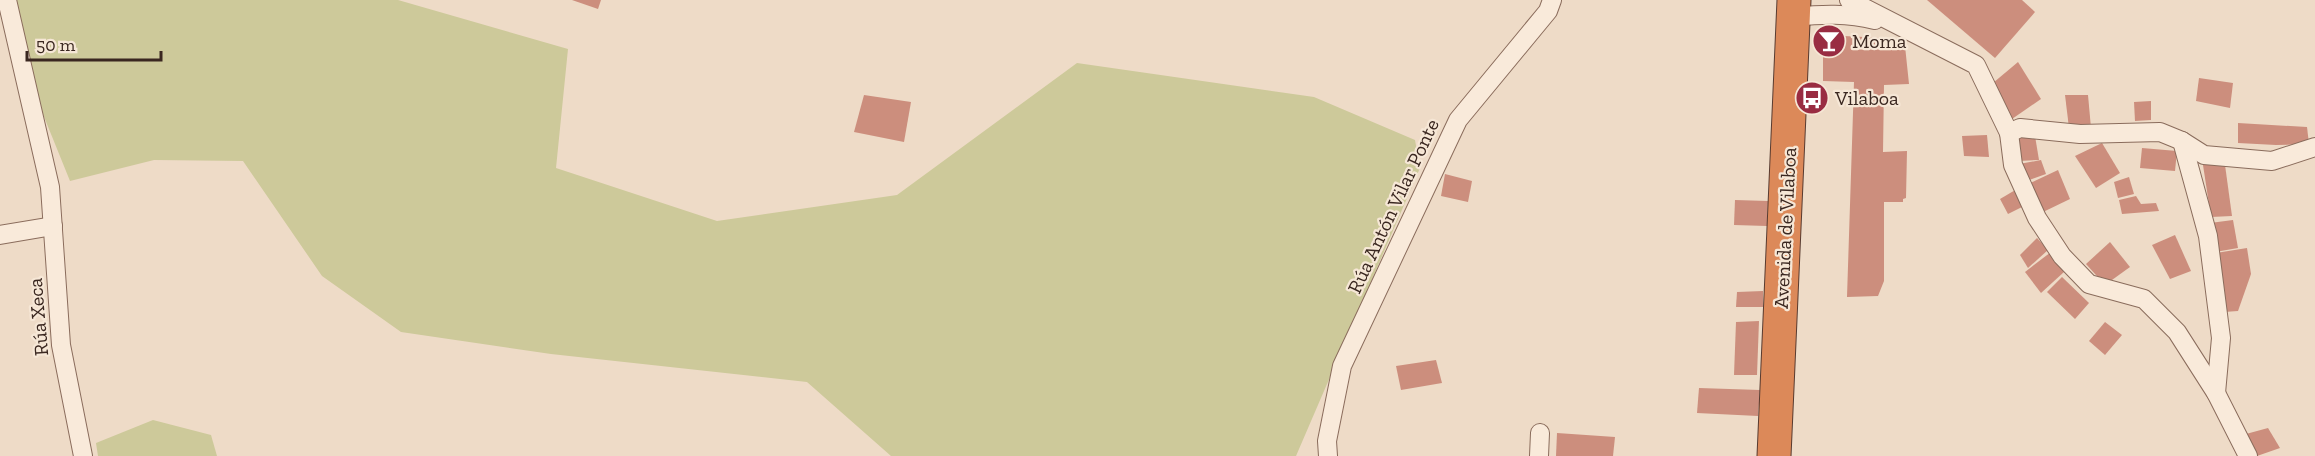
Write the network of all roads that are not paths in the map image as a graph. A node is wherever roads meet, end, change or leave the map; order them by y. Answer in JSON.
{"nodes":[{"id":1,"x":7,"y":0,"type":"edge"},
{"id":2,"x":1552,"y":0,"type":"edge"},
{"id":3,"x":1849,"y":0,"type":"edge"},
{"id":4,"x":1832,"y":7,"type":"edge"},
{"id":5,"x":1794,"y":8,"type":"edge"},
{"id":6,"x":1898,"y":25,"type":"junction"},
{"id":7,"x":2009,"y":133,"type":"junction"},
{"id":8,"x":2182,"y":141,"type":"junction"},
{"id":9,"x":2315,"y":147,"type":"edge"},
{"id":10,"x":53,"y":226,"type":"junction"},
{"id":11,"x":0,"y":236,"type":"edge"},
{"id":12,"x":2216,"y":393,"type":"junction"},
{"id":13,"x":1540,"y":433,"type":"dead end"},
{"id":14,"x":83,"y":456,"type":"edge"},
{"id":15,"x":1328,"y":456,"type":"edge"},
{"id":16,"x":1539,"y":456,"type":"edge"},
{"id":17,"x":1774,"y":456,"type":"edge"},
{"id":18,"x":2248,"y":456,"type":"edge"}],
"edges":[{"from":1,"to":10,"type":"street","name":"Rúa Xeca"},
{"from":2,"to":15,"type":"street","name":"Rúa Antón Vilar Ponte"},
{"from":3,"to":6,"type":"street"},
{"from":4,"to":5,"type":"street"},
{"from":4,"to":6,"type":"street"},
{"from":5,"to":17,"type":"highway","name":"Avenida de Vilaboa"},
{"from":6,"to":7,"type":"street"},
{"from":7,"to":8,"type":"street"},
{"from":7,"to":12,"type":"street"},
{"from":8,"to":9,"type":"street"},
{"from":8,"to":12,"type":"street"},
{"from":10,"to":11,"type":"street"},
{"from":10,"to":14,"type":"street","name":"Rúa Xeca"},
{"from":12,"to":18,"type":"street"},
{"from":13,"to":16,"type":"street"}]}
